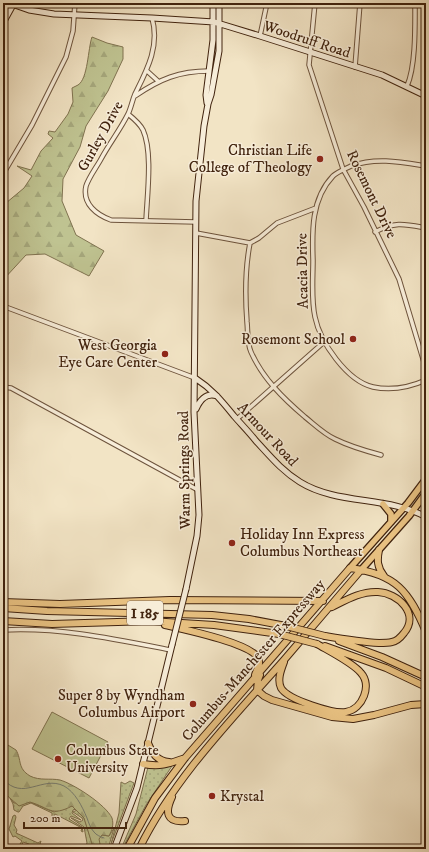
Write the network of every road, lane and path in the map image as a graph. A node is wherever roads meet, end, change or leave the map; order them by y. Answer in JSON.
{"nodes":[{"id":1,"x":75,"y":3,"type":"edge"},
{"id":2,"x":213,"y":3,"type":"edge"},
{"id":3,"x":219,"y":3,"type":"edge"},
{"id":4,"x":267,"y":3,"type":"edge"},
{"id":5,"x":315,"y":3,"type":"edge"},
{"id":6,"x":360,"y":3,"type":"edge"},
{"id":7,"x":415,"y":3,"type":"edge"},
{"id":8,"x":12,"y":4,"type":"edge"},
{"id":9,"x":74,"y":16,"type":"junction"},
{"id":10,"x":152,"y":18,"type":"junction"},
{"id":11,"x":3,"y":23,"type":"edge"},
{"id":12,"x":216,"y":23,"type":"junction"},
{"id":13,"x":260,"y":36,"type":"junction"},
{"id":14,"x":310,"y":52,"type":"junction"},
{"id":15,"x":355,"y":67,"type":"junction"},
{"id":16,"x":147,"y":71,"type":"junction"},
{"id":17,"x":210,"y":72,"type":"junction"},
{"id":18,"x":158,"y":81,"type":"junction"},
{"id":19,"x":407,"y":86,"type":"junction"},
{"id":20,"x":134,"y":96,"type":"junction"},
{"id":21,"x":426,"y":96,"type":"edge"},
{"id":22,"x":208,"y":104,"type":"junction"},
{"id":23,"x":128,"y":114,"type":"junction"},
{"id":24,"x":426,"y":166,"type":"edge"},
{"id":25,"x":343,"y":169,"type":"junction"},
{"id":26,"x":3,"y":174,"type":"edge"},
{"id":27,"x":316,"y":208,"type":"junction"},
{"id":28,"x":146,"y":221,"type":"junction"},
{"id":29,"x":196,"y":222,"type":"junction"},
{"id":30,"x":426,"y":228,"type":"edge"},
{"id":31,"x":375,"y":232,"type":"junction"},
{"id":32,"x":196,"y":233,"type":"junction"},
{"id":33,"x":250,"y":243,"type":"junction"},
{"id":34,"x":3,"y":306,"type":"edge"},
{"id":35,"x":324,"y":342,"type":"junction"},
{"id":36,"x":426,"y":369,"type":"edge"},
{"id":37,"x":195,"y":378,"type":"junction"},
{"id":38,"x":426,"y":380,"type":"edge"},
{"id":39,"x":3,"y":387,"type":"edge"},
{"id":40,"x":273,"y":388,"type":"junction"},
{"id":41,"x":218,"y":397,"type":"junction"},
{"id":42,"x":194,"y":412,"type":"junction"},
{"id":43,"x":236,"y":419,"type":"junction"},
{"id":44,"x":381,"y":455,"type":"dead end"},
{"id":45,"x":426,"y":478,"type":"edge"},
{"id":46,"x":198,"y":490,"type":"junction"},
{"id":47,"x":426,"y":493,"type":"edge"},
{"id":48,"x":383,"y":504,"type":"junction"},
{"id":49,"x":403,"y":508,"type":"junction"},
{"id":50,"x":413,"y":511,"type":"junction"},
{"id":51,"x":426,"y":517,"type":"edge"},
{"id":52,"x":391,"y":522,"type":"junction"},
{"id":53,"x":379,"y":550,"type":"junction"},
{"id":54,"x":350,"y":568,"type":"junction"},
{"id":55,"x":361,"y":570,"type":"junction"},
{"id":56,"x":385,"y":577,"type":"junction"},
{"id":57,"x":323,"y":601,"type":"junction"},
{"id":58,"x":3,"y":602,"type":"edge"},
{"id":59,"x":3,"y":608,"type":"edge"},
{"id":60,"x":328,"y":608,"type":"junction"},
{"id":61,"x":3,"y":621,"type":"edge"},
{"id":62,"x":150,"y":621,"type":"junction"},
{"id":63,"x":3,"y":630,"type":"edge"},
{"id":64,"x":426,"y":632,"type":"edge"},
{"id":65,"x":325,"y":636,"type":"junction"},
{"id":66,"x":317,"y":644,"type":"junction"},
{"id":67,"x":172,"y":648,"type":"junction"},
{"id":68,"x":284,"y":660,"type":"junction"},
{"id":69,"x":266,"y":665,"type":"junction"},
{"id":70,"x":426,"y":677,"type":"edge"},
{"id":71,"x":252,"y":681,"type":"junction"},
{"id":72,"x":426,"y":687,"type":"edge"},
{"id":73,"x":257,"y":690,"type":"junction"},
{"id":74,"x":426,"y":704,"type":"edge"},
{"id":75,"x":148,"y":743,"type":"junction"},
{"id":76,"x":185,"y":758,"type":"junction"},
{"id":77,"x":172,"y":762,"type":"junction"},
{"id":78,"x":143,"y":764,"type":"junction"},
{"id":79,"x":178,"y":785,"type":"junction"},
{"id":80,"x":185,"y":821,"type":"dead end"},
{"id":81,"x":114,"y":849,"type":"edge"},
{"id":82,"x":127,"y":849,"type":"edge"},
{"id":83,"x":138,"y":849,"type":"edge"}],
"edges":[{"from":1,"to":9,"type":"street"},
{"from":2,"to":12,"type":"main road","name":"Warm Springs Road"},
{"from":3,"to":12,"type":"main road","name":"Warm Springs Road"},
{"from":4,"to":13,"type":"street"},
{"from":5,"to":14,"type":"street","name":"Rosemont Drive"},
{"from":6,"to":15,"type":"street"},
{"from":7,"to":19,"type":"street"},
{"from":8,"to":9,"type":"main road","name":"Woodruff Road"},
{"from":8,"to":11,"type":"main road"},
{"from":9,"to":10,"type":"main road","name":"Woodruff Road"},
{"from":9,"to":26,"type":"street"},
{"from":10,"to":12,"type":"main road","name":"Woodruff Road"},
{"from":10,"to":16,"type":"street","name":"Gurley Drive"},
{"from":12,"to":13,"type":"main road","name":"Woodruff Road"},
{"from":12,"to":17,"type":"main road","name":"Warm Springs Road"},
{"from":12,"to":22,"type":"main road","name":"Warm Springs Road"},
{"from":13,"to":14,"type":"main road","name":"Woodruff Road"},
{"from":14,"to":15,"type":"main road","name":"Woodruff Road"},
{"from":14,"to":25,"type":"street","name":"Rosemont Drive"},
{"from":15,"to":19,"type":"main road","name":"Woodruff Road"},
{"from":16,"to":18,"type":"street"},
{"from":16,"to":20,"type":"street","name":"Gurley Drive"},
{"from":17,"to":18,"type":"street"},
{"from":17,"to":22,"type":"main road","name":"Warm Springs Road"},
{"from":18,"to":20,"type":"street"},
{"from":19,"to":21,"type":"main road","name":"Woodruff Road"},
{"from":20,"to":23,"type":"street","name":"Gurley Drive"},
{"from":22,"to":29,"type":"main road","name":"Warm Springs Road"},
{"from":23,"to":28,"type":"street"},
{"from":23,"to":28,"type":"street","name":"Gurley Drive"},
{"from":24,"to":25,"type":"street","name":"Acacia Drive"},
{"from":25,"to":27,"type":"street","name":"Acacia Drive"},
{"from":25,"to":31,"type":"street","name":"Rosemont Drive"},
{"from":27,"to":33,"type":"street"},
{"from":27,"to":35,"type":"street","name":"Acacia Drive"},
{"from":28,"to":29,"type":"street","name":"Gurley Drive"},
{"from":29,"to":32,"type":"main road","name":"Warm Springs Road"},
{"from":30,"to":31,"type":"street"},
{"from":31,"to":36,"type":"street","name":"Rosemont Drive"},
{"from":32,"to":33,"type":"street"},
{"from":32,"to":37,"type":"main road","name":"Warm Springs Road"},
{"from":33,"to":40,"type":"street"},
{"from":34,"to":37,"type":"street"},
{"from":35,"to":38,"type":"street","name":"Acacia Drive"},
{"from":35,"to":40,"type":"street"},
{"from":37,"to":41,"type":"main road","name":"Armour Road"},
{"from":37,"to":42,"type":"main road","name":"Warm Springs Road"},
{"from":39,"to":46,"type":"street"},
{"from":40,"to":43,"type":"street"},
{"from":40,"to":44,"type":"street"},
{"from":41,"to":42,"type":"main road"},
{"from":41,"to":43,"type":"main road","name":"Armour Road"},
{"from":42,"to":46,"type":"main road","name":"Warm Springs Road"},
{"from":43,"to":48,"type":"main road","name":"Armour Road"},
{"from":45,"to":49,"type":"main road","name":"Columbus-Manchester Expressway"},
{"from":46,"to":67,"type":"main road","name":"Warm Springs Road","bridge":true},
{"from":47,"to":50,"type":"main road","name":"Columbus-Manchester Expressway"},
{"from":48,"to":49,"type":"main road","name":"Armour Road"},
{"from":48,"to":52,"type":"main road"},
{"from":49,"to":50,"type":"main road","name":"Armour Road"},
{"from":49,"to":52,"type":"main road","name":"Columbus-Manchester Expressway"},
{"from":50,"to":51,"type":"main road","name":"Armour Road"},
{"from":50,"to":53,"type":"main road","name":"Columbus-Manchester Expressway"},
{"from":52,"to":54,"type":"main road","name":"Columbus-Manchester Expressway"},
{"from":53,"to":55,"type":"main road","name":"Columbus-Manchester Expressway"},
{"from":53,"to":56,"type":"highway"},
{"from":54,"to":55,"type":"highway"},
{"from":54,"to":57,"type":"highway","name":"Columbus-Manchester Expressway"},
{"from":55,"to":56,"type":"highway"},
{"from":55,"to":60,"type":"highway","name":"Columbus-Manchester Expressway"},
{"from":56,"to":64,"type":"highway"},
{"from":57,"to":58,"type":"highway"},
{"from":57,"to":69,"type":"highway","name":"Columbus-Manchester Expressway"},
{"from":59,"to":65,"type":"highway","number":"I 185","bridge":true},
{"from":60,"to":65,"type":"highway"},
{"from":60,"to":68,"type":"highway","name":"Columbus-Manchester Expressway"},
{"from":61,"to":62,"type":"highway","number":"I 185"},
{"from":62,"to":66,"type":"highway","number":"I 185","bridge":true},
{"from":62,"to":71,"type":"highway"},
{"from":63,"to":67,"type":"street"},
{"from":65,"to":70,"type":"highway","number":"I 185"},
{"from":66,"to":68,"type":"highway"},
{"from":66,"to":72,"type":"highway","number":"I 185"},
{"from":67,"to":75,"type":"main road","name":"Warm Springs Road"},
{"from":68,"to":73,"type":"highway","name":"Columbus-Manchester Expressway"},
{"from":69,"to":71,"type":"highway","name":"Columbus-Manchester Expressway"},
{"from":69,"to":73,"type":"highway"},
{"from":71,"to":76,"type":"highway","name":"Columbus-Manchester Expressway"},
{"from":73,"to":74,"type":"highway"},
{"from":73,"to":79,"type":"highway","name":"Columbus-Manchester Expressway"},
{"from":75,"to":77,"type":"highway"},
{"from":75,"to":78,"type":"main road","name":"Warm Springs Road"},
{"from":76,"to":77,"type":"highway"},
{"from":76,"to":82,"type":"highway","name":"Columbus-Manchester Expressway"},
{"from":77,"to":78,"type":"highway"},
{"from":78,"to":81,"type":"main road","name":"Warm Springs Road"},
{"from":79,"to":80,"type":"highway"},
{"from":79,"to":83,"type":"highway","name":"Columbus-Manchester Expressway"}]}
